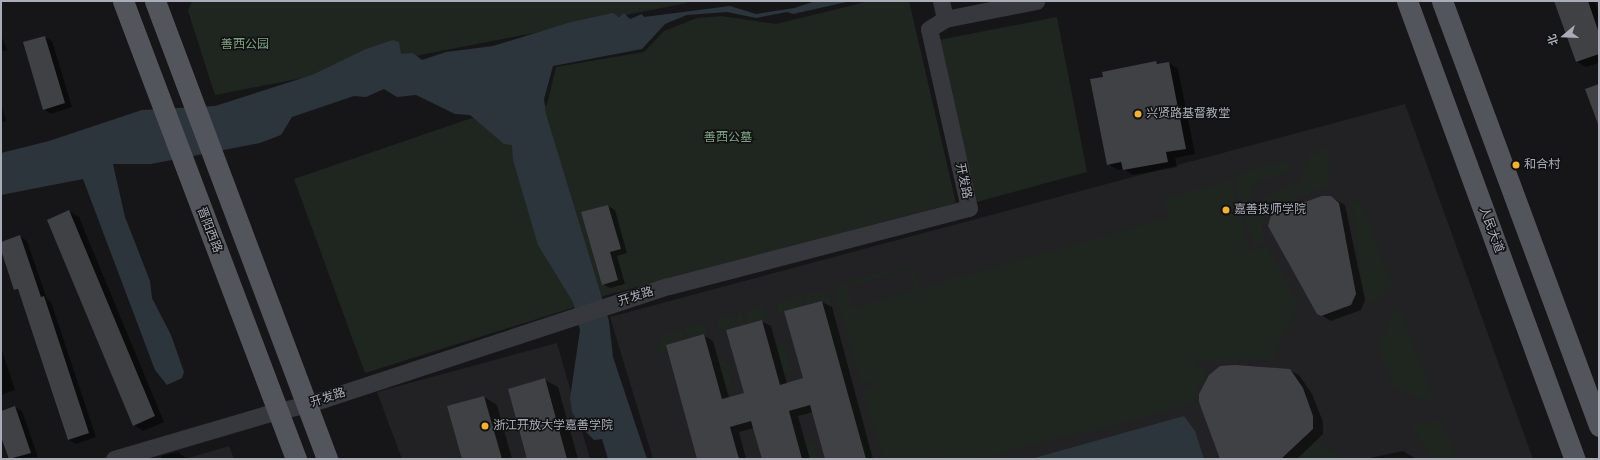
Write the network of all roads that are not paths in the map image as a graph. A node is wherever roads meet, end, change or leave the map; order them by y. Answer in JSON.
{"nodes":[{"id":1,"x":108,"y":1,"type":"edge"},
{"id":2,"x":156,"y":1,"type":"edge"},
{"id":3,"x":941,"y":1,"type":"edge"},
{"id":4,"x":1036,"y":1,"type":"edge"},
{"id":5,"x":1407,"y":1,"type":"edge"},
{"id":6,"x":1442,"y":1,"type":"edge"},
{"id":7,"x":126,"y":7,"type":"edge"},
{"id":8,"x":945,"y":19,"type":"junction"},
{"id":9,"x":306,"y":405,"type":"junction"},
{"id":10,"x":277,"y":411,"type":"junction"},
{"id":11,"x":1599,"y":426,"type":"edge"},
{"id":12,"x":114,"y":459,"type":"edge"},
{"id":13,"x":296,"y":459,"type":"edge"},
{"id":14,"x":326,"y":459,"type":"edge"},
{"id":15,"x":1575,"y":459,"type":"edge"}],
"edges":[{"from":1,"to":7,"type":"main road"},
{"from":2,"to":9,"type":"main road"},
{"from":3,"to":8,"type":"street"},
{"from":4,"to":8,"type":"street"},
{"from":5,"to":15,"type":"main road","name":"人民大道"},
{"from":6,"to":11,"type":"main road"},
{"from":7,"to":10,"type":"main road","name":"晋阳西路"},
{"from":8,"to":9,"type":"street","name":"开发路"},
{"from":9,"to":10,"type":"street","name":"开发路"},
{"from":9,"to":14,"type":"main road"},
{"from":10,"to":12,"type":"street","name":"开发路"},
{"from":10,"to":13,"type":"main road","name":"晋阳西路"}]}
